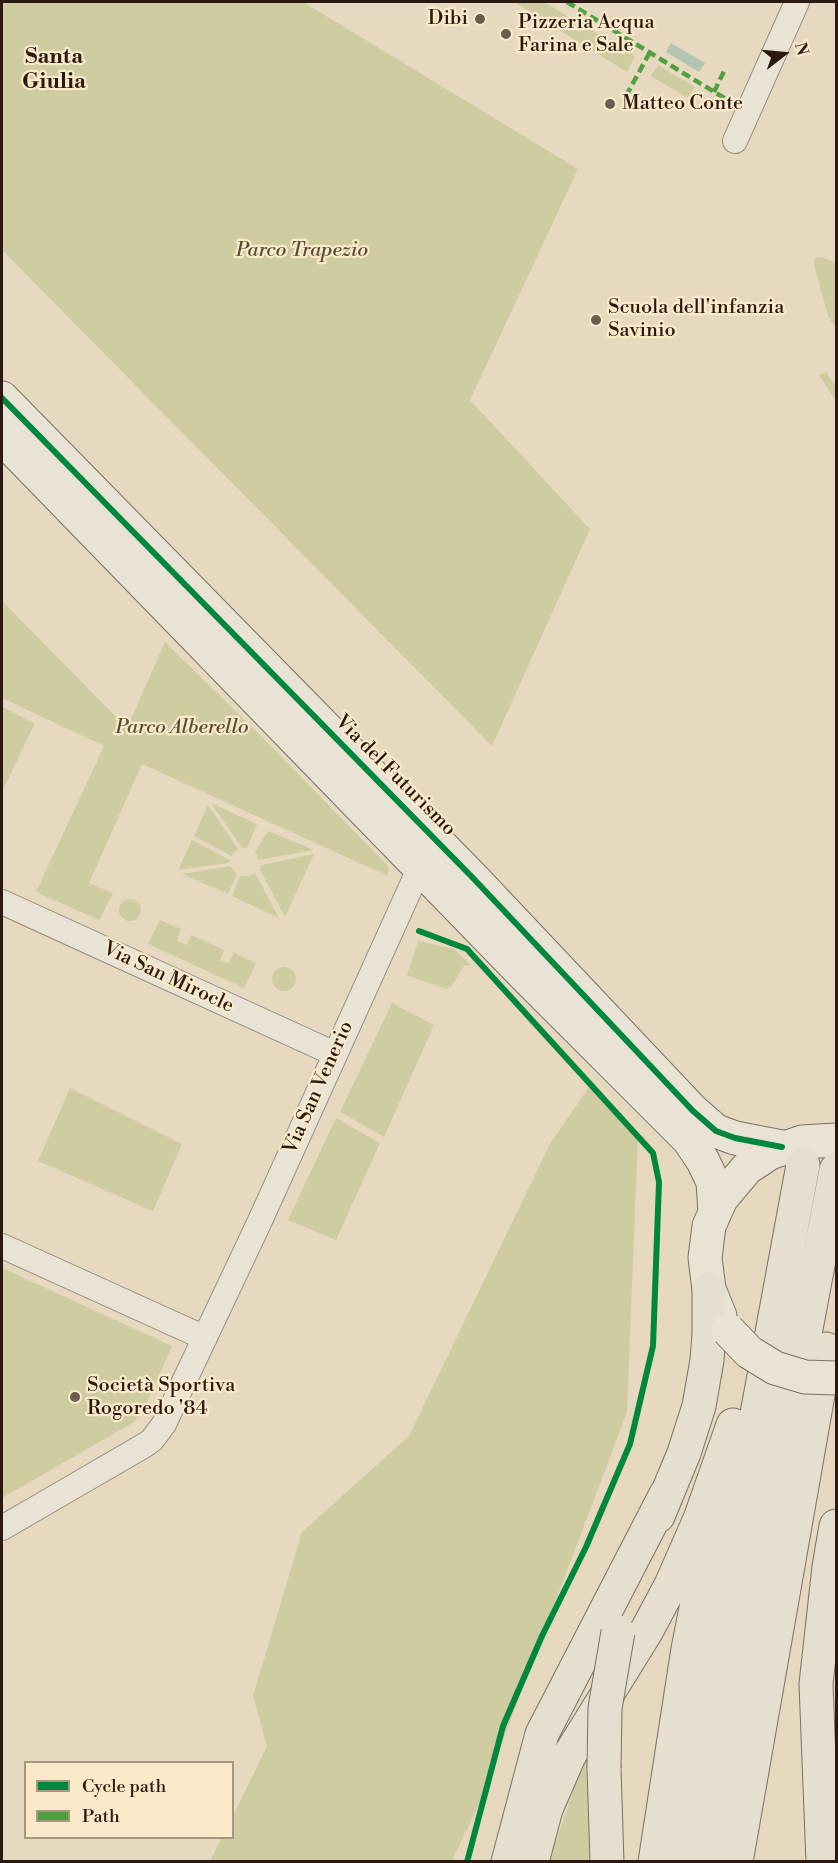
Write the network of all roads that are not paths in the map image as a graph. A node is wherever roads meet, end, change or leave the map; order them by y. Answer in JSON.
{"nodes":[{"id":1,"x":798,"y":2,"type":"edge"},
{"id":2,"x":735,"y":141,"type":"dead end"},
{"id":3,"x":2,"y":398,"type":"edge"},
{"id":4,"x":2,"y":438,"type":"edge"},
{"id":5,"x":433,"y":838,"type":"junction"},
{"id":6,"x":420,"y":868,"type":"junction"},
{"id":7,"x":2,"y":902,"type":"edge"},
{"id":8,"x":335,"y":1054,"type":"junction"},
{"id":9,"x":837,"y":1140,"type":"edge"},
{"id":10,"x":792,"y":1152,"type":"junction"},
{"id":11,"x":837,"y":1170,"type":"edge"},
{"id":12,"x":829,"y":1208,"type":"junction"},
{"id":13,"x":715,"y":1212,"type":"junction"},
{"id":14,"x":837,"y":1244,"type":"edge"},
{"id":15,"x":2,"y":1246,"type":"edge"},
{"id":16,"x":783,"y":1272,"type":"junction"},
{"id":17,"x":837,"y":1273,"type":"edge"},
{"id":18,"x":709,"y":1289,"type":"junction"},
{"id":19,"x":205,"y":1338,"type":"junction"},
{"id":20,"x":837,"y":1378,"type":"edge"},
{"id":21,"x":733,"y":1425,"type":"junction"},
{"id":22,"x":666,"y":1494,"type":"junction"},
{"id":23,"x":837,"y":1526,"type":"edge"},
{"id":24,"x":2,"y":1528,"type":"edge"},
{"id":25,"x":819,"y":1767,"type":"junction"},
{"id":26,"x":750,"y":1782,"type":"junction"},
{"id":27,"x":508,"y":1862,"type":"edge"},
{"id":28,"x":532,"y":1862,"type":"edge"},
{"id":29,"x":608,"y":1862,"type":"edge"},
{"id":30,"x":655,"y":1862,"type":"edge"},
{"id":31,"x":680,"y":1862,"type":"edge"},
{"id":32,"x":712,"y":1862,"type":"edge"},
{"id":33,"x":736,"y":1862,"type":"edge"},
{"id":34,"x":747,"y":1862,"type":"edge"},
{"id":35,"x":823,"y":1862,"type":"edge"},
{"id":36,"x":836,"y":1862,"type":"edge"}],
"edges":[{"from":1,"to":2,"type":"street"},
{"from":3,"to":5,"type":"street","name":"Via del Futurismo"},
{"from":4,"to":6,"type":"street"},
{"from":5,"to":6,"type":"street","name":"Via San Venerio"},
{"from":5,"to":10,"type":"street","name":"Via del Futurismo"},
{"from":6,"to":8,"type":"street","name":"Via San Venerio"},
{"from":6,"to":13,"type":"street"},
{"from":7,"to":8,"type":"street","name":"Via San Mirocle"},
{"from":8,"to":19,"type":"street","name":"Via San Venerio"},
{"from":9,"to":10,"type":"street"},
{"from":10,"to":13,"type":"street"},
{"from":10,"to":16,"type":"highway"},
{"from":11,"to":12,"type":"highway"},
{"from":12,"to":14,"type":"highway"},
{"from":12,"to":32,"type":"highway"},
{"from":13,"to":18,"type":"street"},
{"from":15,"to":19,"type":"street"},
{"from":16,"to":21,"type":"highway"},
{"from":16,"to":31,"type":"highway"},
{"from":17,"to":26,"type":"highway"},
{"from":18,"to":20,"type":"street","bridge":true},
{"from":18,"to":22,"type":"highway"},
{"from":19,"to":24,"type":"street","name":"Via San Venerio"},
{"from":21,"to":28,"type":"highway"},
{"from":21,"to":30,"type":"highway"},
{"from":22,"to":27,"type":"highway"},
{"from":22,"to":29,"type":"highway","bridge":true},
{"from":23,"to":25,"type":"highway"},
{"from":25,"to":35,"type":"highway"},
{"from":25,"to":36,"type":"highway"},
{"from":26,"to":33,"type":"highway"},
{"from":26,"to":34,"type":"highway"}]}
